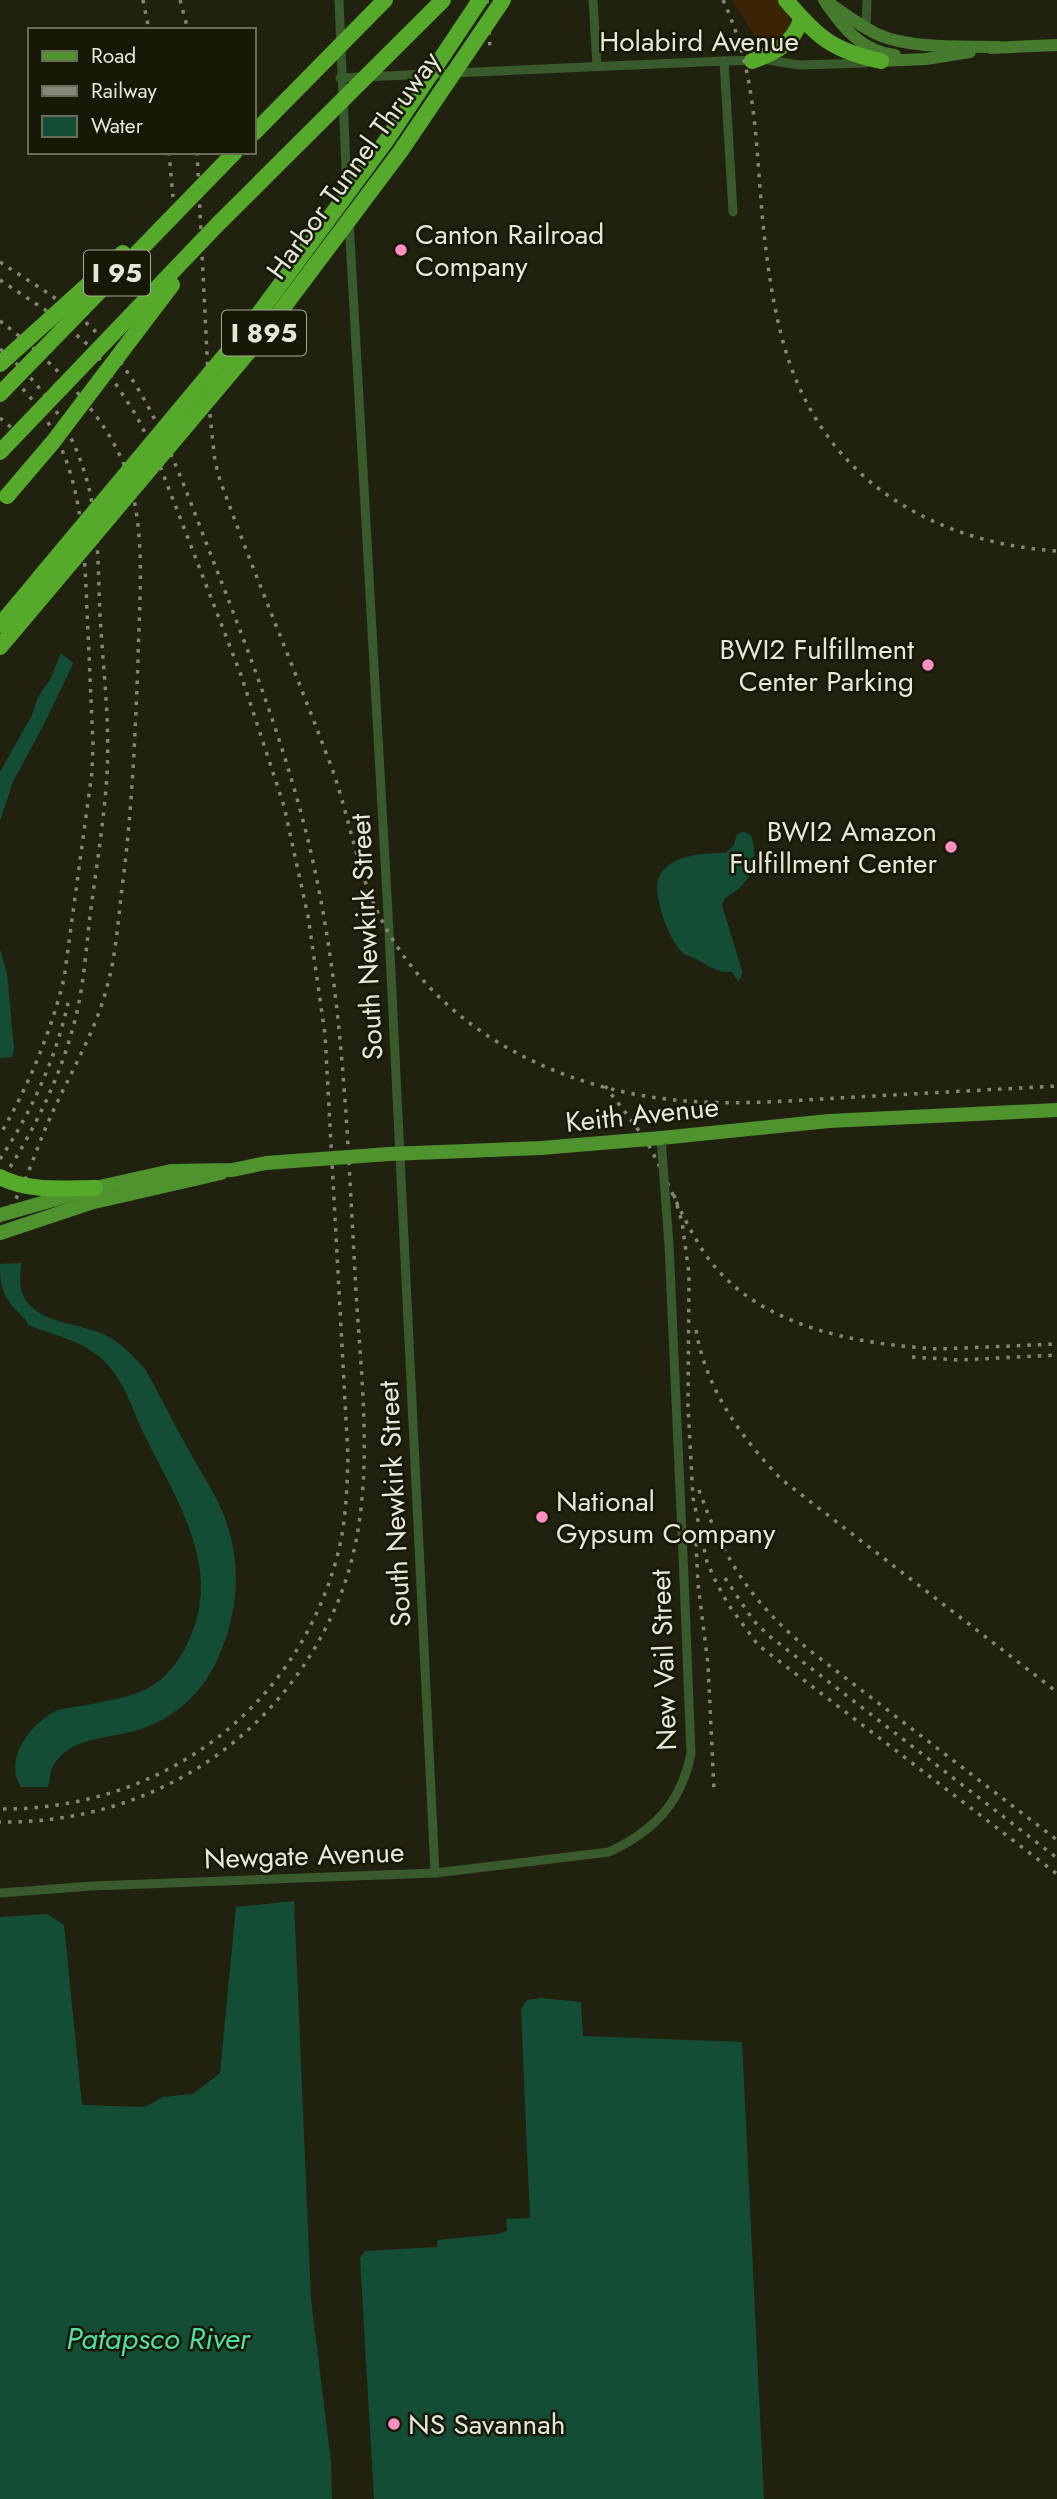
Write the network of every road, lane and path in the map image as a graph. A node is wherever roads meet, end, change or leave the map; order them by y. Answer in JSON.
{"nodes":[{"id":1,"x":339,"y":0,"type":"edge"},
{"id":2,"x":385,"y":0,"type":"edge"},
{"id":3,"x":443,"y":0,"type":"edge"},
{"id":4,"x":480,"y":0,"type":"edge"},
{"id":5,"x":503,"y":0,"type":"edge"},
{"id":6,"x":593,"y":0,"type":"edge"},
{"id":7,"x":823,"y":0,"type":"edge"},
{"id":8,"x":867,"y":0,"type":"edge"},
{"id":9,"x":788,"y":3,"type":"edge"},
{"id":10,"x":801,"y":20,"type":"junction"},
{"id":11,"x":866,"y":29,"type":"junction"},
{"id":12,"x":1057,"y":45,"type":"edge"},
{"id":13,"x":998,"y":47,"type":"junction"},
{"id":14,"x":926,"y":59,"type":"junction"},
{"id":15,"x":724,"y":61,"type":"junction"},
{"id":16,"x":752,"y":61,"type":"junction"},
{"id":17,"x":881,"y":61,"type":"junction"},
{"id":18,"x":597,"y":65,"type":"junction"},
{"id":19,"x":340,"y":78,"type":"junction"},
{"id":20,"x":256,"y":131,"type":"edge"},
{"id":21,"x":232,"y":154,"type":"edge"},
{"id":22,"x":232,"y":154,"type":"edge"},
{"id":23,"x":733,"y":212,"type":"dead end"},
{"id":24,"x":218,"y":224,"type":"junction"},
{"id":25,"x":0,"y":364,"type":"edge"},
{"id":26,"x":0,"y":394,"type":"edge"},
{"id":27,"x":0,"y":452,"type":"edge"},
{"id":28,"x":0,"y":507,"type":"edge"},
{"id":29,"x":0,"y":625,"type":"edge"},
{"id":30,"x":0,"y":647,"type":"edge"},
{"id":31,"x":1057,"y":1110,"type":"edge"},
{"id":32,"x":661,"y":1138,"type":"junction"},
{"id":33,"x":609,"y":1145,"type":"dead end"},
{"id":34,"x":401,"y":1157,"type":"junction"},
{"id":35,"x":232,"y":1170,"type":"junction"},
{"id":36,"x":0,"y":1177,"type":"edge"},
{"id":37,"x":95,"y":1188,"type":"junction"},
{"id":38,"x":0,"y":1216,"type":"edge"},
{"id":39,"x":0,"y":1233,"type":"edge"},
{"id":40,"x":609,"y":1852,"type":"joint"},
{"id":41,"x":435,"y":1872,"type":"junction"},
{"id":42,"x":0,"y":1892,"type":"edge"}],
"edges":[{"from":1,"to":19,"type":"street","name":"South Newkirk Street"},
{"from":2,"to":20,"type":"highway","bridge":true},
{"from":3,"to":24,"type":"highway","number":"I 95","bridge":true},
{"from":4,"to":29,"type":"highway","name":"Harbor Tunnel Thruway","number":"I 895","bridge":true},
{"from":5,"to":30,"type":"highway","name":"Harbor Tunnel Thruway","number":"I 895","bridge":true},
{"from":6,"to":18,"type":"street"},
{"from":7,"to":11,"type":"main road"},
{"from":7,"to":14,"type":"main road"},
{"from":8,"to":11,"type":"street"},
{"from":9,"to":10,"type":"highway"},
{"from":10,"to":16,"type":"highway"},
{"from":10,"to":17,"type":"highway"},
{"from":11,"to":13,"type":"main road"},
{"from":12,"to":13,"type":"main road","name":"Holabird Avenue"},
{"from":13,"to":14,"type":"main road","name":"Holabird Avenue"},
{"from":14,"to":17,"type":"main road","name":"Holabird Avenue"},
{"from":15,"to":16,"type":"street","name":"Holabird Avenue"},
{"from":15,"to":18,"type":"street","name":"Holabird Avenue"},
{"from":15,"to":23,"type":"street"},
{"from":16,"to":17,"type":"street","name":"Holabird Avenue"},
{"from":18,"to":19,"type":"street","name":"Holabird Avenue"},
{"from":19,"to":34,"type":"street","name":"South Newkirk Street"},
{"from":21,"to":25,"type":"highway","bridge":true},
{"from":22,"to":26,"type":"highway","number":"I 95","bridge":true},
{"from":24,"to":27,"type":"highway","number":"I 95","bridge":true},
{"from":24,"to":28,"type":"highway","bridge":true},
{"from":31,"to":32,"type":"main road","name":"Keith Avenue"},
{"from":32,"to":35,"type":"main road","name":"Keith Avenue","bridge":true},
{"from":32,"to":40,"type":"street","name":"New Vail Street","bridge":true},
{"from":33,"to":34,"type":"street","name":"Keith Avenue"},
{"from":34,"to":41,"type":"street","name":"South Newkirk Street"},
{"from":35,"to":37,"type":"main road","name":"Keith Avenue","bridge":true},
{"from":35,"to":39,"type":"main road","name":"Keith Avenue","bridge":true},
{"from":36,"to":37,"type":"highway","bridge":true},
{"from":37,"to":38,"type":"main road","name":"Keith Avenue","bridge":true},
{"from":40,"to":41,"type":"street","name":"Newgate Avenue"},
{"from":41,"to":42,"type":"street","name":"Newgate Avenue"}]}
